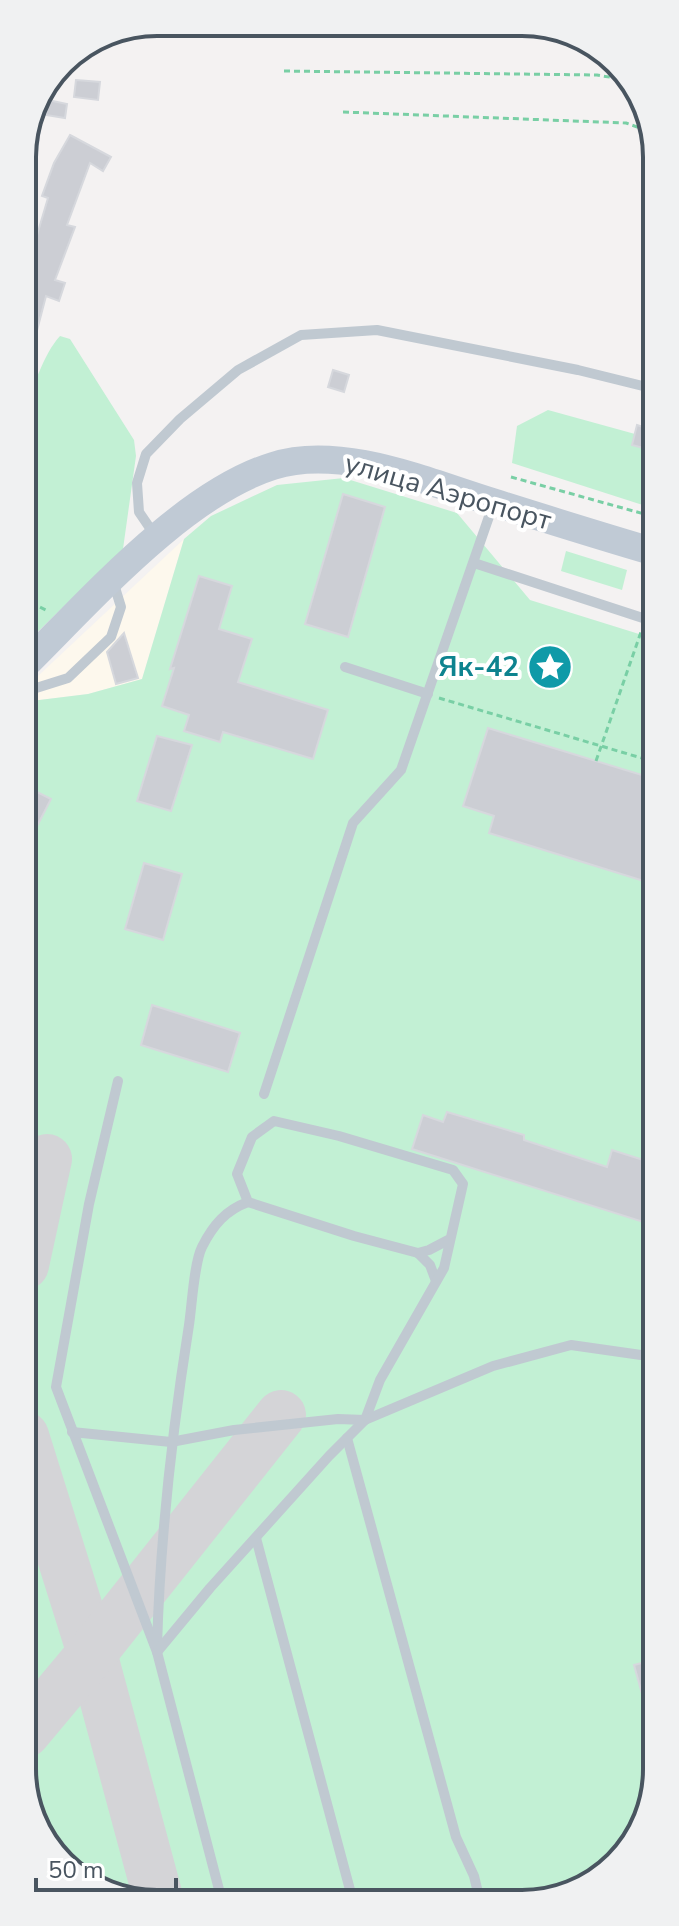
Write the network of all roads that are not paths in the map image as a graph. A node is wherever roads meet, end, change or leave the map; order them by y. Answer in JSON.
{"nodes":[{"id":1,"x":643,"y":386,"type":"edge"},
{"id":2,"x":493,"y":503,"type":"junction"},
{"id":3,"x":157,"y":538,"type":"junction"},
{"id":4,"x":643,"y":548,"type":"edge"},
{"id":5,"x":474,"y":563,"type":"junction"},
{"id":6,"x":112,"y":579,"type":"junction"},
{"id":7,"x":643,"y":618,"type":"edge"},
{"id":8,"x":36,"y":654,"type":"edge"},
{"id":9,"x":345,"y":667,"type":"dead end"},
{"id":10,"x":36,"y":688,"type":"edge"},
{"id":11,"x":428,"y":694,"type":"junction"},
{"id":12,"x":118,"y":1081,"type":"dead end"},
{"id":13,"x":264,"y":1094,"type":"dead end"},
{"id":14,"x":248,"y":1202,"type":"junction"},
{"id":15,"x":450,"y":1239,"type":"junction"},
{"id":16,"x":418,"y":1253,"type":"junction"},
{"id":17,"x":436,"y":1281,"type":"junction"},
{"id":18,"x":643,"y":1357,"type":"edge"},
{"id":19,"x":365,"y":1420,"type":"junction"},
{"id":20,"x":72,"y":1432,"type":"junction"},
{"id":21,"x":347,"y":1438,"type":"junction"},
{"id":22,"x":171,"y":1442,"type":"junction"},
{"id":23,"x":256,"y":1538,"type":"junction"},
{"id":24,"x":157,"y":1652,"type":"junction"},
{"id":25,"x":219,"y":1890,"type":"edge"},
{"id":26,"x":350,"y":1890,"type":"edge"},
{"id":27,"x":477,"y":1890,"type":"edge"}],
"edges":[{"from":1,"to":3,"type":"lane"},
{"from":2,"to":3,"type":"main road","name":"улица Аэропорт"},
{"from":2,"to":4,"type":"main road","name":"улица Аэропорт"},
{"from":2,"to":5,"type":"lane"},
{"from":3,"to":6,"type":"main road","name":"улица Аэропорт"},
{"from":5,"to":7,"type":"lane"},
{"from":5,"to":11,"type":"lane"},
{"from":6,"to":8,"type":"main road","name":"улица Аэропорт"},
{"from":6,"to":10,"type":"lane"},
{"from":9,"to":11,"type":"lane"},
{"from":11,"to":13,"type":"lane"},
{"from":12,"to":20,"type":"lane"},
{"from":14,"to":15,"type":"lane"},
{"from":14,"to":16,"type":"lane"},
{"from":14,"to":22,"type":"lane"},
{"from":15,"to":16,"type":"lane"},
{"from":15,"to":17,"type":"lane"},
{"from":16,"to":17,"type":"lane"},
{"from":17,"to":19,"type":"lane"},
{"from":18,"to":19,"type":"lane"},
{"from":19,"to":21,"type":"lane"},
{"from":19,"to":22,"type":"lane"},
{"from":20,"to":22,"type":"lane"},
{"from":20,"to":24,"type":"lane"},
{"from":21,"to":23,"type":"lane"},
{"from":21,"to":27,"type":"lane"},
{"from":22,"to":24,"type":"lane"},
{"from":23,"to":24,"type":"lane"},
{"from":23,"to":26,"type":"lane"},
{"from":24,"to":25,"type":"lane"}]}
